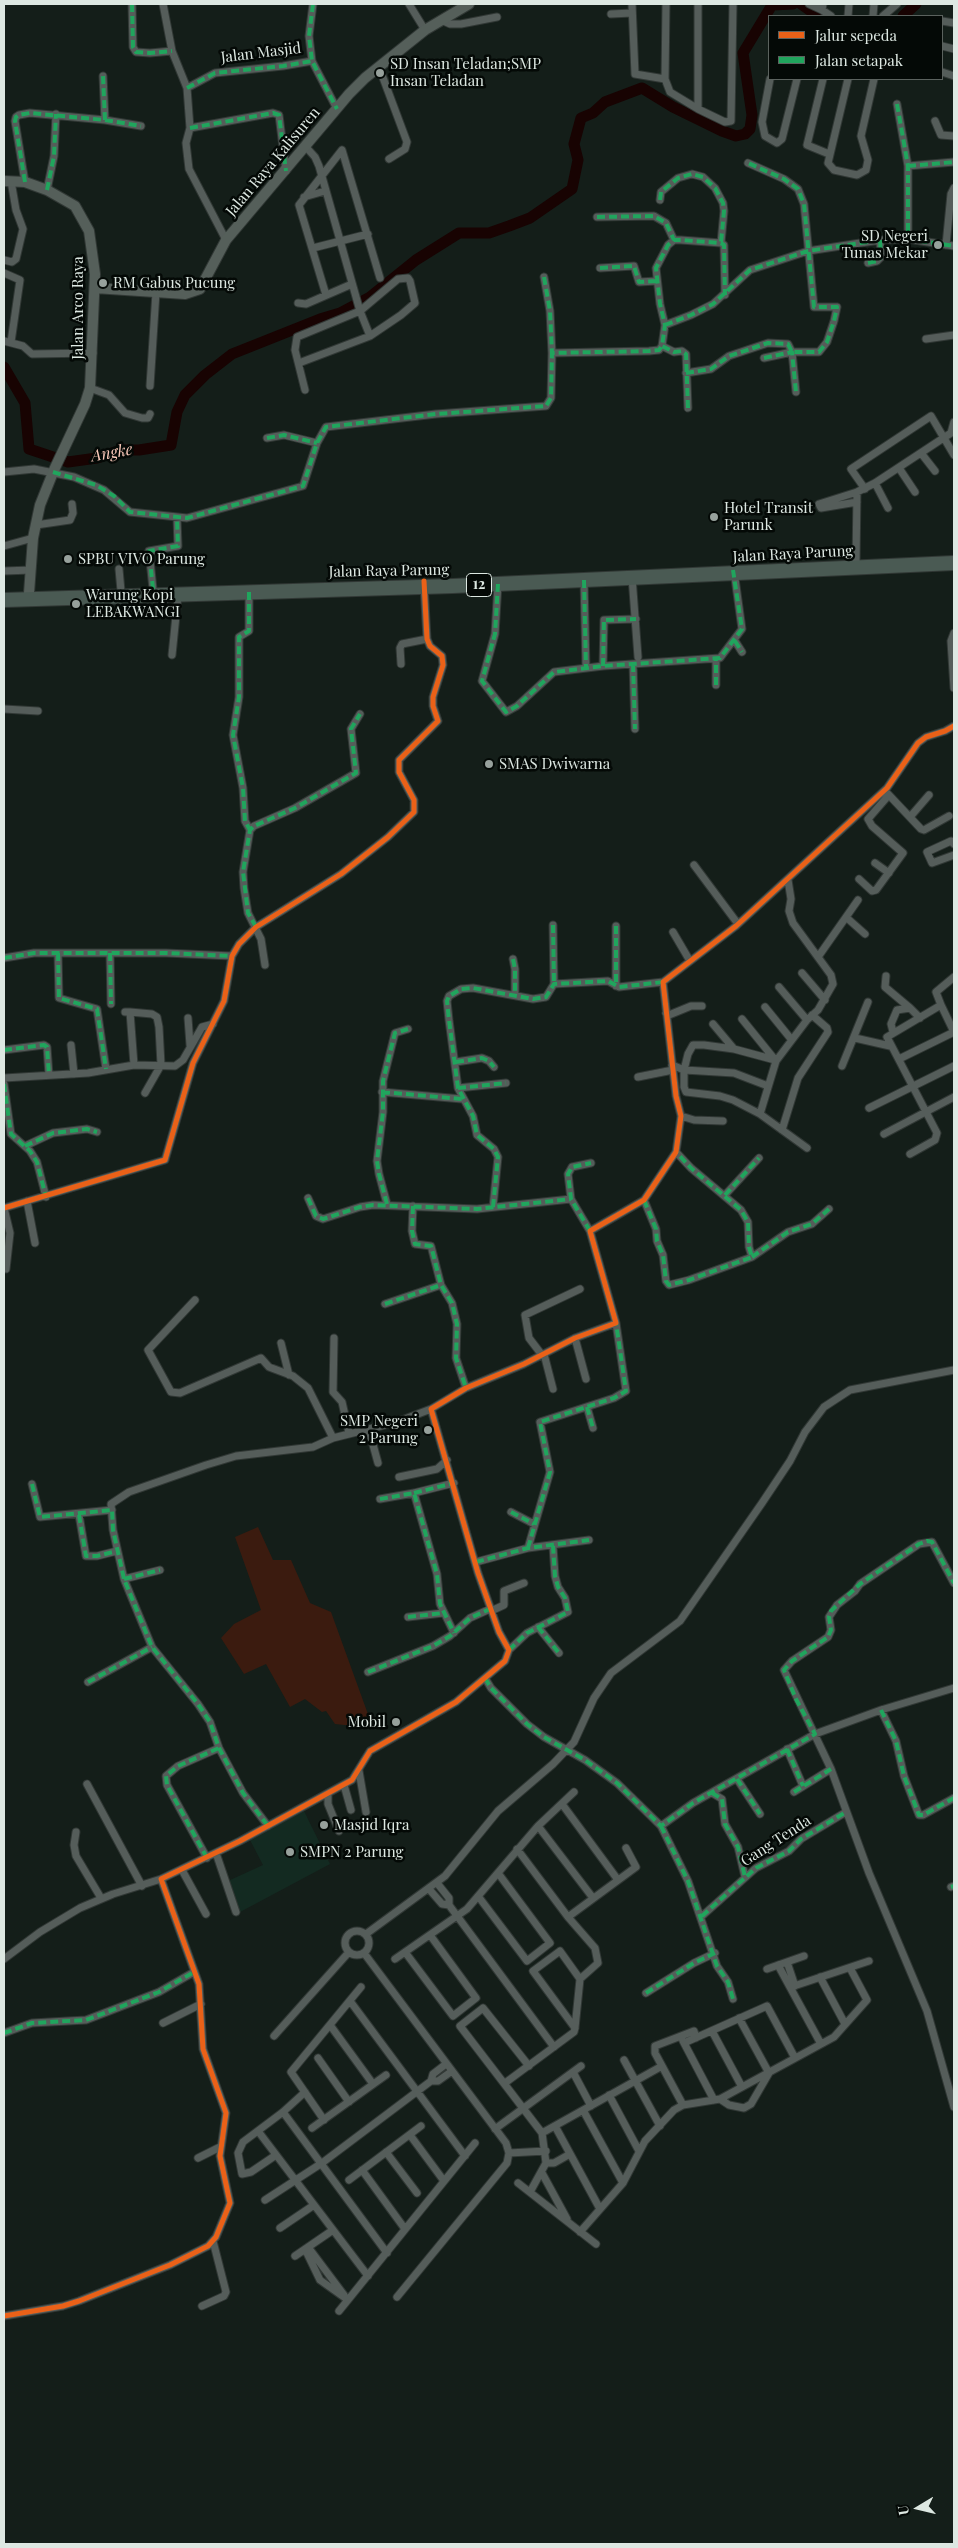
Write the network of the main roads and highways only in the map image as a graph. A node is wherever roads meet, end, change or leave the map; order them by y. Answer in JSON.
{"nodes":[{"id":1,"x":469,"y":4,"type":"edge"},
{"id":2,"x":7,"y":181,"type":"edge"},
{"id":3,"x":95,"y":288,"type":"junction"},
{"id":4,"x":954,"y":561,"type":"edge"},
{"id":5,"x":734,"y":572,"type":"junction"},
{"id":6,"x":632,"y":576,"type":"junction"},
{"id":7,"x":424,"y":584,"type":"junction"},
{"id":8,"x":29,"y":592,"type":"junction"},
{"id":9,"x":4,"y":593,"type":"edge"},
{"id":10,"x":4,"y":600,"type":"edge"}],
"edges":[{"from":1,"to":3,"type":"main road","name":"Jalan Raya Kalisuren"},
{"from":2,"to":3,"type":"main road","name":"Jalan Arco Raya"},
{"from":3,"to":8,"type":"main road","name":"Jalan Arco Raya"},
{"from":4,"to":5,"type":"highway","name":"Jalan Raya Parung","number":"12"},
{"from":4,"to":5,"type":"highway","name":"Jalan Raya Parung","number":"12"},
{"from":5,"to":6,"type":"highway","name":"Jalan Raya Parung","number":"12"},
{"from":6,"to":7,"type":"highway","name":"Jalan Raya Parung","number":"12"},
{"from":6,"to":7,"type":"highway","name":"Jalan Raya Parung","number":"12"},
{"from":7,"to":8,"type":"highway","name":"Jalan Raya Parung","number":"12"},
{"from":7,"to":10,"type":"highway","name":"Jalan Raya Parung","number":"12"},
{"from":8,"to":9,"type":"highway","name":"Jalan Raya Parung","number":"12"}]}
